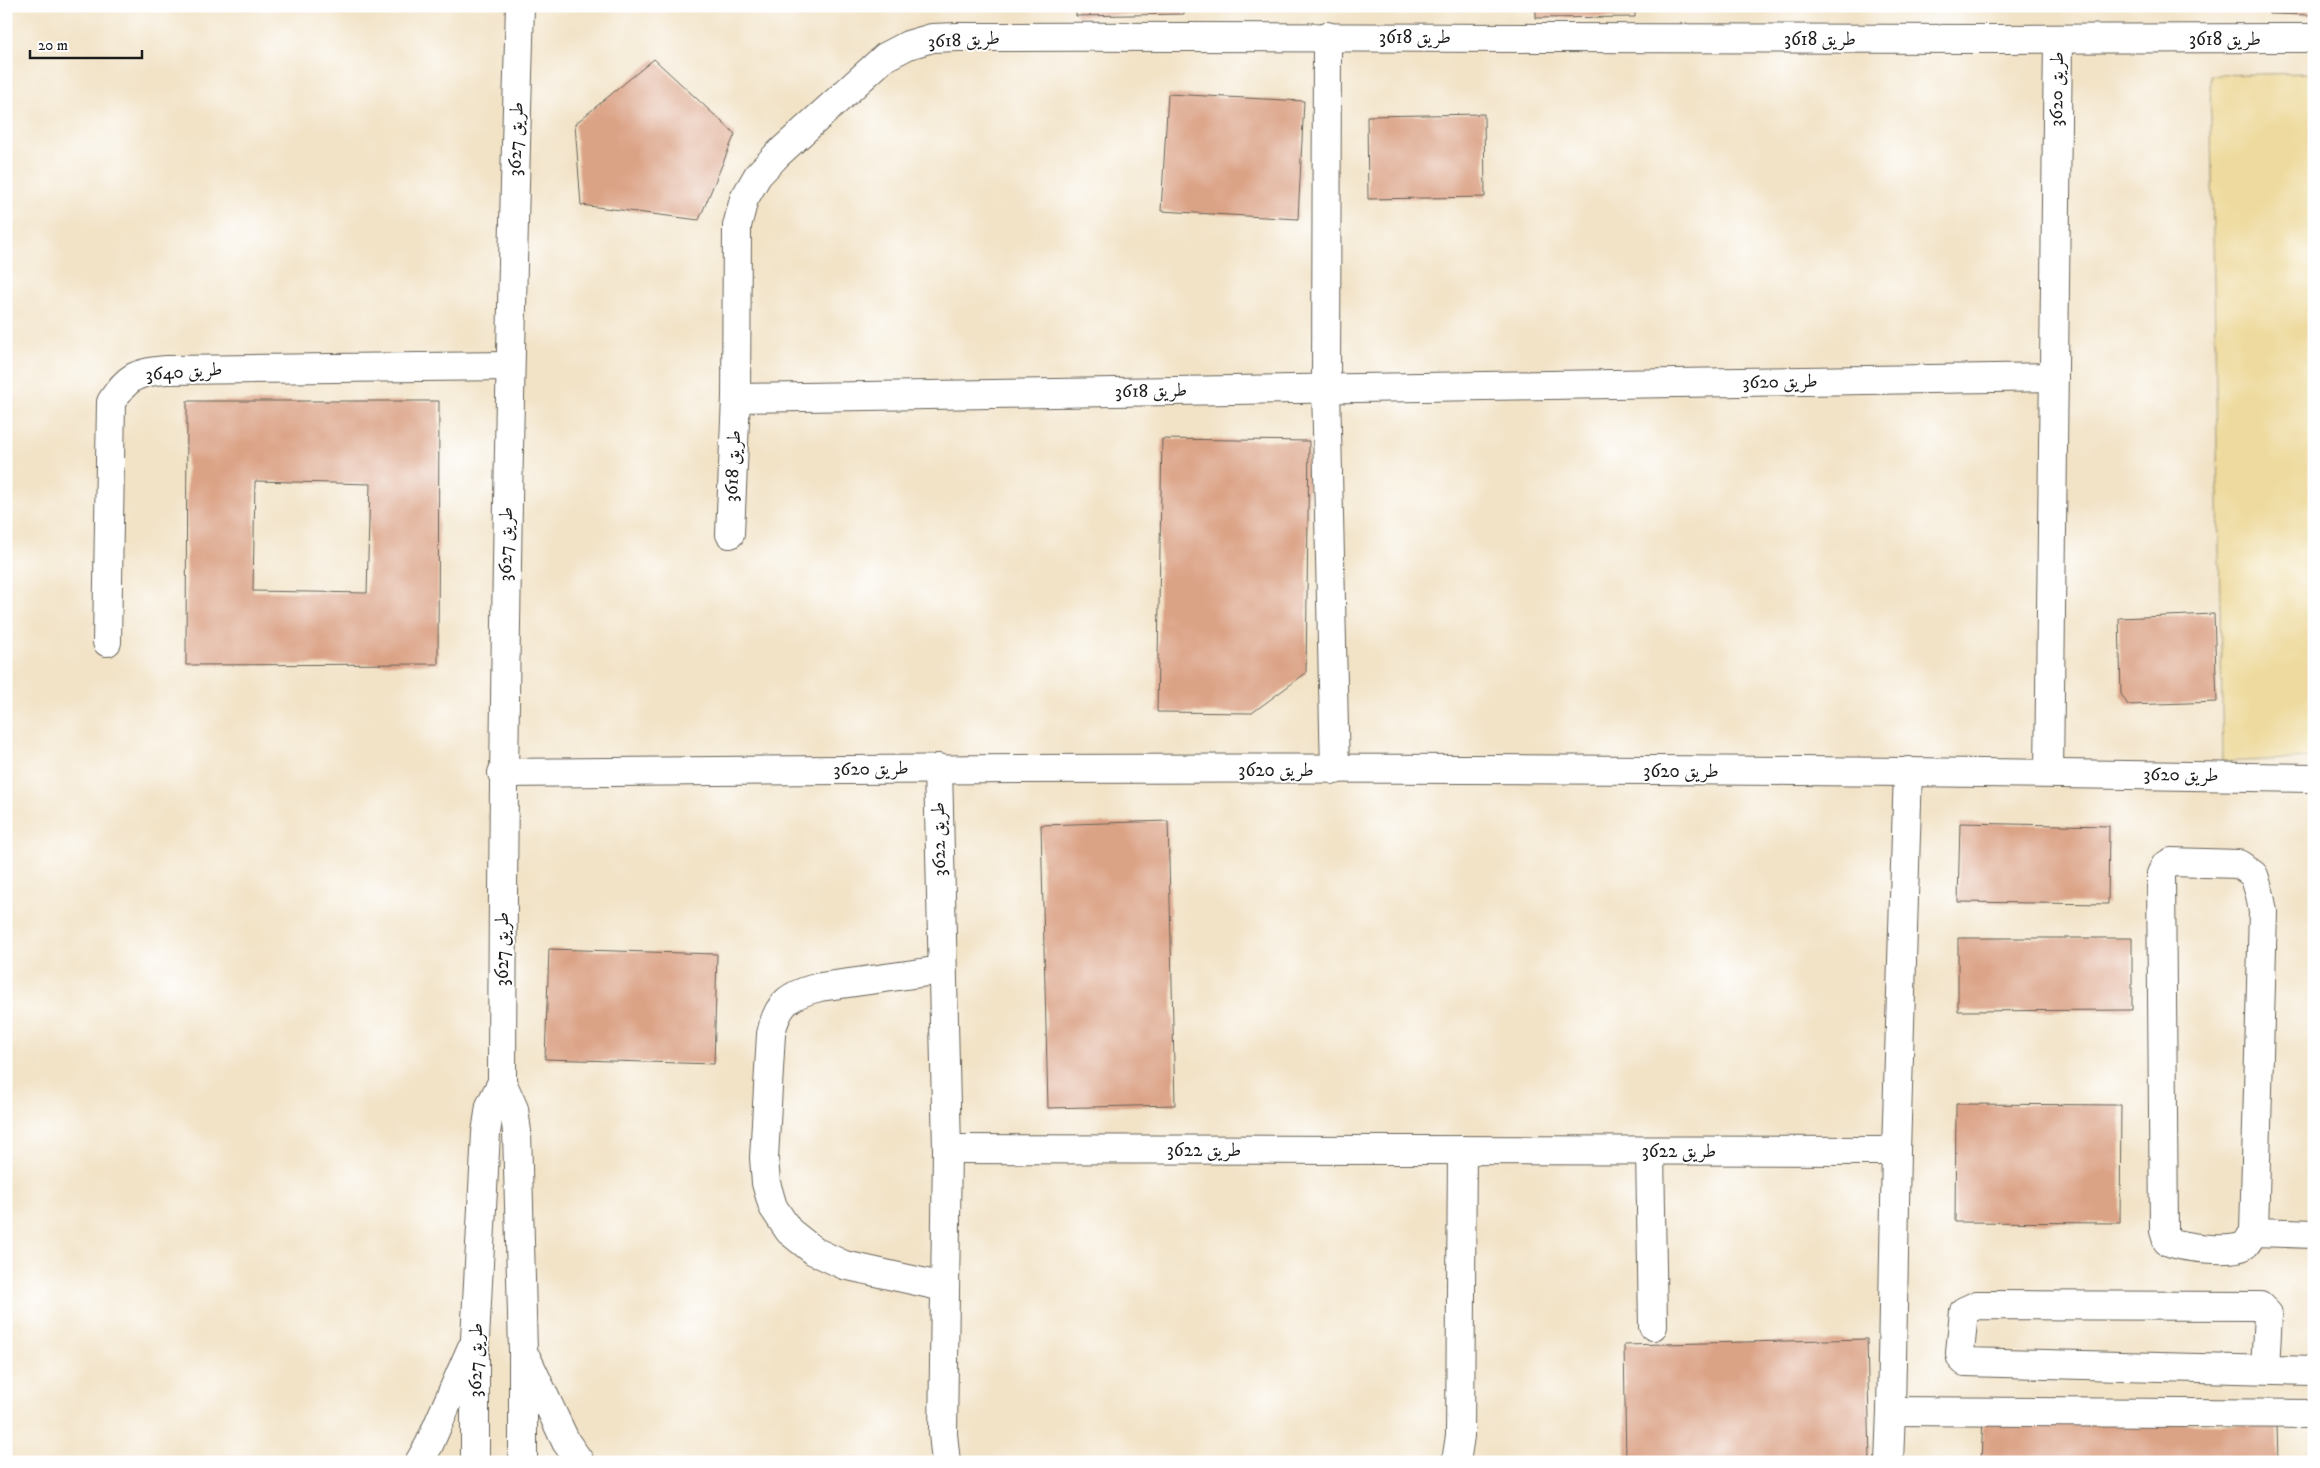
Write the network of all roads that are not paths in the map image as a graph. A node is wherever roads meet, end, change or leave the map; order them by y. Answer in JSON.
{"nodes":[{"id":1,"x":520,"y":6,"type":"edge"},
{"id":2,"x":1327,"y":36,"type":"junction"},
{"id":3,"x":2314,"y":38,"type":"edge"},
{"id":4,"x":2058,"y":40,"type":"junction"},
{"id":5,"x":509,"y":366,"type":"junction"},
{"id":6,"x":2054,"y":378,"type":"junction"},
{"id":7,"x":1326,"y":388,"type":"junction"},
{"id":8,"x":736,"y":398,"type":"junction"},
{"id":9,"x":730,"y":534,"type":"dead end"},
{"id":10,"x":107,"y":642,"type":"dead end"},
{"id":11,"x":938,"y":768,"type":"junction"},
{"id":12,"x":1335,"y":770,"type":"junction"},
{"id":13,"x":1908,"y":771,"type":"junction"},
{"id":14,"x":502,"y":773,"type":"junction"},
{"id":15,"x":2049,"y":773,"type":"junction"},
{"id":16,"x":2314,"y":778,"type":"edge"},
{"id":17,"x":942,"y":970,"type":"junction"},
{"id":18,"x":502,"y":1082,"type":"junction"},
{"id":19,"x":947,"y":1149,"type":"junction"},
{"id":20,"x":1462,"y":1150,"type":"junction"},
{"id":21,"x":1650,"y":1151,"type":"junction"},
{"id":22,"x":1896,"y":1151,"type":"junction"},
{"id":23,"x":2254,"y":1232,"type":"junction"},
{"id":24,"x":2314,"y":1234,"type":"edge"},
{"id":25,"x":944,"y":1287,"type":"junction"},
{"id":26,"x":1652,"y":1326,"type":"dead end"},
{"id":27,"x":475,"y":1338,"type":"junction"},
{"id":28,"x":523,"y":1351,"type":"junction"},
{"id":29,"x":2265,"y":1369,"type":"junction"},
{"id":30,"x":2314,"y":1371,"type":"edge"},
{"id":31,"x":1892,"y":1411,"type":"junction"},
{"id":32,"x":2314,"y":1414,"type":"edge"},
{"id":33,"x":419,"y":1462,"type":"edge"},
{"id":34,"x":475,"y":1462,"type":"edge"},
{"id":35,"x":524,"y":1462,"type":"edge"},
{"id":36,"x":580,"y":1462,"type":"edge"},
{"id":37,"x":946,"y":1462,"type":"edge"},
{"id":38,"x":1456,"y":1462,"type":"edge"},
{"id":39,"x":1889,"y":1462,"type":"edge"}],
"edges":[{"from":1,"to":5,"type":"street","name":"طريق 3627"},
{"from":2,"to":4,"type":"street","name":"طريق 3618"},
{"from":2,"to":7,"type":"street"},
{"from":2,"to":8,"type":"street","name":"طريق 3618"},
{"from":3,"to":4,"type":"street","name":"طريق 3618"},
{"from":4,"to":6,"type":"street","name":"طريق 3620"},
{"from":5,"to":10,"type":"street","name":"طريق 3640"},
{"from":5,"to":14,"type":"street","name":"طريق 3627"},
{"from":6,"to":7,"type":"street","name":"طريق 3620"},
{"from":6,"to":15,"type":"street","name":"طريق 3620"},
{"from":7,"to":8,"type":"street","name":"طريق 3618"},
{"from":7,"to":12,"type":"street"},
{"from":8,"to":9,"type":"street","name":"طريق 3618"},
{"from":11,"to":12,"type":"street","name":"طريق 3620"},
{"from":11,"to":14,"type":"street","name":"طريق 3620"},
{"from":11,"to":17,"type":"street","name":"طريق 3622"},
{"from":12,"to":13,"type":"street","name":"طريق 3620"},
{"from":13,"to":15,"type":"street","name":"طريق 3620"},
{"from":13,"to":22,"type":"street"},
{"from":14,"to":18,"type":"street","name":"طريق 3627"},
{"from":15,"to":16,"type":"street","name":"طريق 3620"},
{"from":17,"to":19,"type":"street","name":"طريق 3622"},
{"from":17,"to":25,"type":"street"},
{"from":18,"to":27,"type":"street","name":"طريق 3627"},
{"from":18,"to":28,"type":"street","name":"طريق 3627"},
{"from":19,"to":20,"type":"street","name":"طريق 3622"},
{"from":19,"to":25,"type":"street","name":"طريق 3622"},
{"from":20,"to":21,"type":"street","name":"طريق 3622"},
{"from":20,"to":38,"type":"street"},
{"from":21,"to":22,"type":"street","name":"طريق 3622"},
{"from":21,"to":26,"type":"street"},
{"from":22,"to":31,"type":"street"},
{"from":23,"to":23,"type":"street"},
{"from":23,"to":24,"type":"street"},
{"from":25,"to":37,"type":"street","name":"طريق 3622"},
{"from":27,"to":33,"type":"street"},
{"from":27,"to":34,"type":"street","name":"طريق 3627"},
{"from":28,"to":35,"type":"street","name":"طريق 3627"},
{"from":28,"to":36,"type":"street"},
{"from":29,"to":29,"type":"street"},
{"from":29,"to":30,"type":"street"},
{"from":31,"to":32,"type":"street"},
{"from":31,"to":39,"type":"street"}]}
